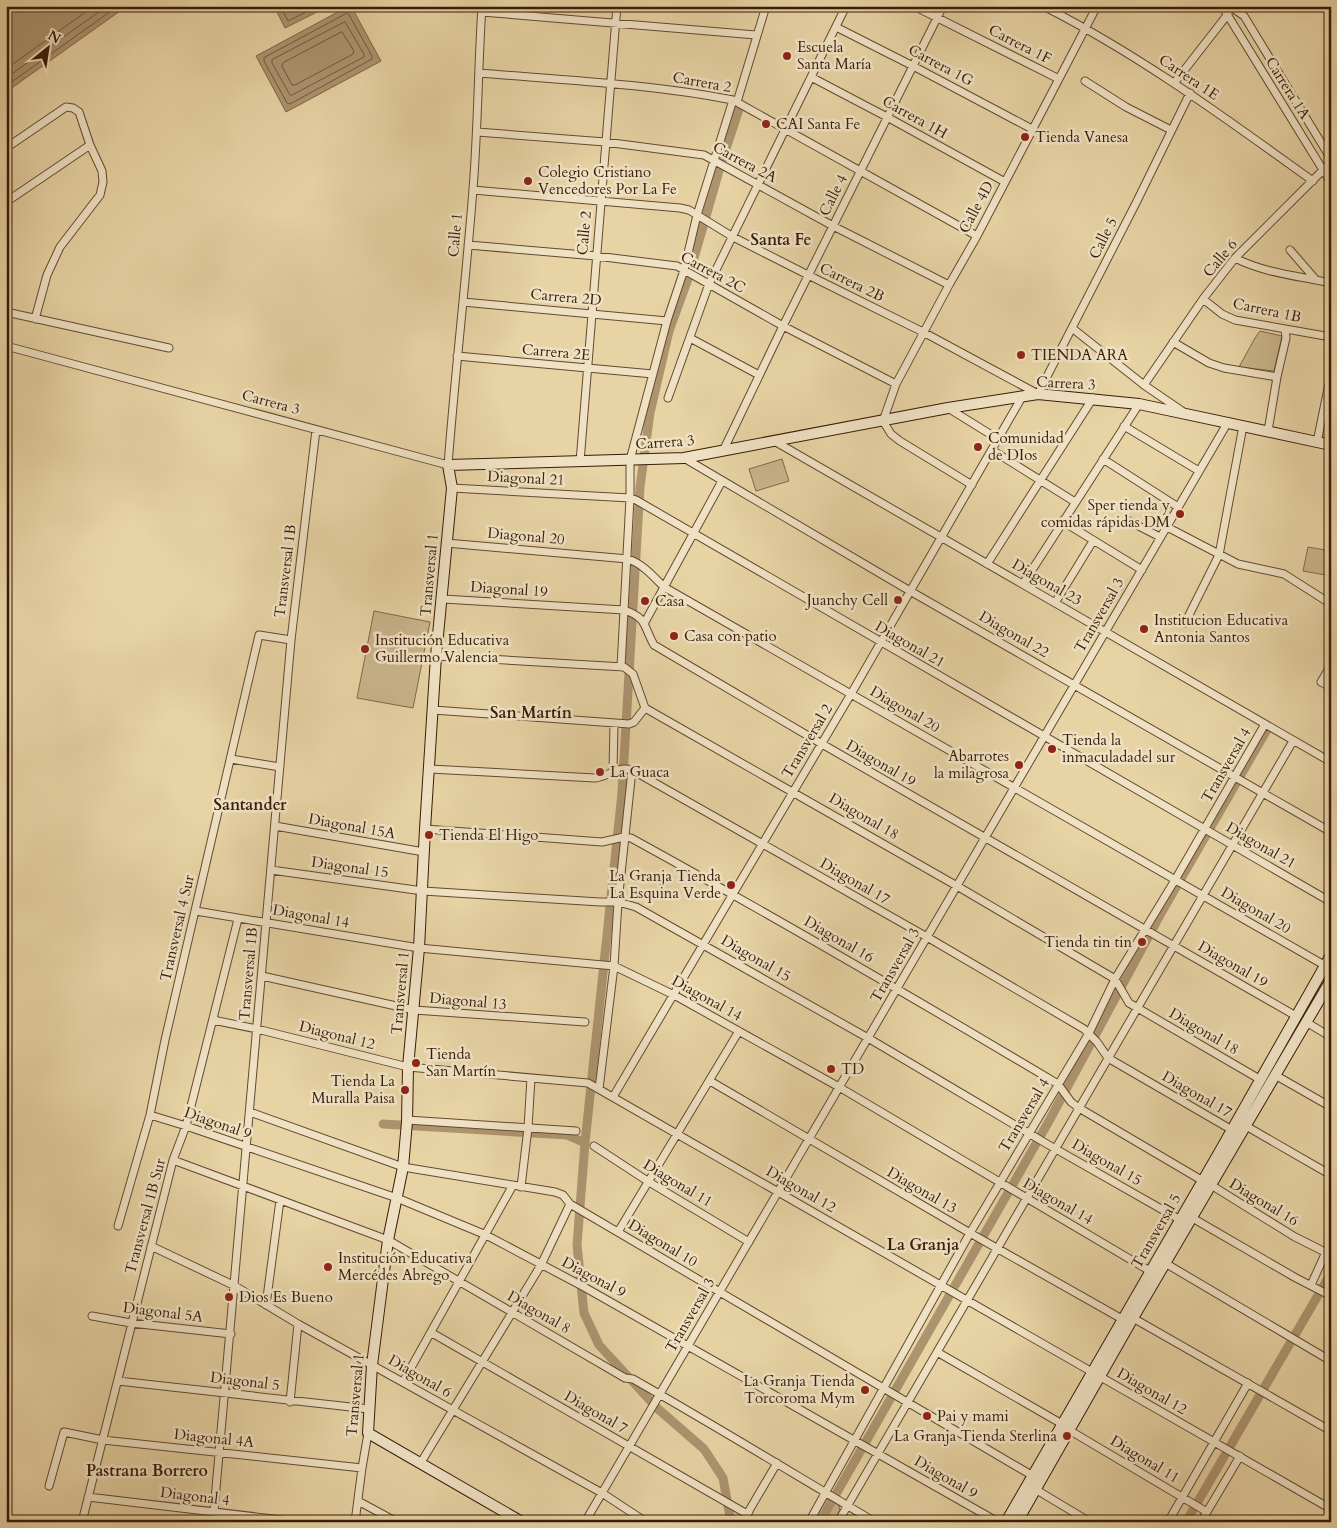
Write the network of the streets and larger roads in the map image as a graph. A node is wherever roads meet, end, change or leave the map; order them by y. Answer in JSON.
{"nodes":[{"id":1,"x":617,"y":6,"type":"edge"},
{"id":2,"x":766,"y":6,"type":"edge"},
{"id":3,"x":846,"y":6,"type":"edge"},
{"id":4,"x":914,"y":6,"type":"edge"},
{"id":5,"x":943,"y":6,"type":"edge"},
{"id":6,"x":1043,"y":6,"type":"edge"},
{"id":7,"x":1097,"y":6,"type":"edge"},
{"id":8,"x":1222,"y":6,"type":"edge"},
{"id":9,"x":482,"y":9,"type":"edge"},
{"id":10,"x":1234,"y":9,"type":"junction"},
{"id":11,"x":1226,"y":16,"type":"junction"},
{"id":12,"x":937,"y":17,"type":"junction"},
{"id":13,"x":615,"y":22,"type":"junction"},
{"id":14,"x":836,"y":27,"type":"junction"},
{"id":15,"x":1086,"y":28,"type":"junction"},
{"id":16,"x":756,"y":35,"type":"junction"},
{"id":17,"x":913,"y":66,"type":"junction"},
{"id":18,"x":479,"y":73,"type":"junction"},
{"id":19,"x":811,"y":77,"type":"junction"},
{"id":20,"x":1059,"y":79,"type":"junction"},
{"id":21,"x":1085,"y":81,"type":"dead end"},
{"id":22,"x":1175,"y":82,"type":"junction"},
{"id":23,"x":612,"y":84,"type":"junction"},
{"id":24,"x":1190,"y":93,"type":"junction"},
{"id":25,"x":737,"y":102,"type":"junction"},
{"id":26,"x":887,"y":117,"type":"junction"},
{"id":27,"x":785,"y":129,"type":"junction"},
{"id":28,"x":1032,"y":130,"type":"junction"},
{"id":29,"x":1171,"y":130,"type":"junction"},
{"id":30,"x":477,"y":132,"type":"junction"},
{"id":31,"x":605,"y":142,"type":"junction"},
{"id":32,"x":90,"y":145,"type":"junction"},
{"id":33,"x":6,"y":148,"type":"edge"},
{"id":34,"x":715,"y":160,"type":"junction"},
{"id":35,"x":1331,"y":160,"type":"edge"},
{"id":36,"x":1323,"y":170,"type":"junction"},
{"id":37,"x":860,"y":172,"type":"junction"},
{"id":38,"x":1313,"y":181,"type":"junction"},
{"id":39,"x":1005,"y":182,"type":"junction"},
{"id":40,"x":1331,"y":183,"type":"edge"},
{"id":41,"x":758,"y":185,"type":"junction"},
{"id":42,"x":473,"y":190,"type":"junction"},
{"id":43,"x":601,"y":201,"type":"junction"},
{"id":44,"x":6,"y":202,"type":"edge"},
{"id":45,"x":699,"y":216,"type":"junction"},
{"id":46,"x":833,"y":226,"type":"junction"},
{"id":47,"x":976,"y":236,"type":"junction"},
{"id":48,"x":733,"y":237,"type":"junction"},
{"id":49,"x":468,"y":244,"type":"junction"},
{"id":50,"x":1290,"y":250,"type":"dead end"},
{"id":51,"x":596,"y":256,"type":"junction"},
{"id":52,"x":1235,"y":258,"type":"junction"},
{"id":53,"x":685,"y":270,"type":"junction"},
{"id":54,"x":808,"y":276,"type":"junction"},
{"id":55,"x":1317,"y":280,"type":"junction"},
{"id":56,"x":1331,"y":283,"type":"edge"},
{"id":57,"x":709,"y":284,"type":"junction"},
{"id":58,"x":948,"y":285,"type":"junction"},
{"id":59,"x":1203,"y":299,"type":"junction"},
{"id":60,"x":463,"y":302,"type":"junction"},
{"id":61,"x":6,"y":312,"type":"edge"},
{"id":62,"x":592,"y":313,"type":"junction"},
{"id":63,"x":35,"y":319,"type":"junction"},
{"id":64,"x":667,"y":321,"type":"junction"},
{"id":65,"x":782,"y":326,"type":"junction"},
{"id":66,"x":1072,"y":328,"type":"junction"},
{"id":67,"x":1285,"y":329,"type":"junction"},
{"id":68,"x":924,"y":332,"type":"junction"},
{"id":69,"x":1331,"y":337,"type":"edge"},
{"id":70,"x":690,"y":338,"type":"junction"},
{"id":71,"x":1172,"y":342,"type":"junction"},
{"id":72,"x":6,"y":346,"type":"edge"},
{"id":73,"x":170,"y":348,"type":"dead end"},
{"id":74,"x":457,"y":356,"type":"junction"},
{"id":75,"x":587,"y":369,"type":"junction"},
{"id":76,"x":653,"y":374,"type":"junction"},
{"id":77,"x":759,"y":375,"type":"junction"},
{"id":78,"x":1277,"y":377,"type":"junction"},
{"id":79,"x":1330,"y":378,"type":"edge"},
{"id":80,"x":896,"y":384,"type":"junction"},
{"id":81,"x":1144,"y":384,"type":"junction"},
{"id":82,"x":1038,"y":394,"type":"junction"},
{"id":83,"x":1022,"y":397,"type":"junction"},
{"id":84,"x":668,"y":398,"type":"dead end"},
{"id":85,"x":1094,"y":398,"type":"junction"},
{"id":86,"x":1138,"y":404,"type":"junction"},
{"id":87,"x":948,"y":408,"type":"junction"},
{"id":88,"x":1185,"y":413,"type":"junction"},
{"id":89,"x":883,"y":421,"type":"junction"},
{"id":90,"x":1228,"y":422,"type":"junction"},
{"id":91,"x":1124,"y":426,"type":"junction"},
{"id":92,"x":1243,"y":426,"type":"junction"},
{"id":93,"x":316,"y":430,"type":"junction"},
{"id":94,"x":1268,"y":431,"type":"junction"},
{"id":95,"x":998,"y":439,"type":"junction"},
{"id":96,"x":776,"y":442,"type":"junction"},
{"id":97,"x":1317,"y":442,"type":"junction"},
{"id":98,"x":1331,"y":445,"type":"edge"},
{"id":99,"x":992,"y":450,"type":"junction"},
{"id":100,"x":723,"y":451,"type":"junction"},
{"id":101,"x":684,"y":458,"type":"junction"},
{"id":102,"x":632,"y":460,"type":"junction"},
{"id":103,"x":1102,"y":460,"type":"junction"},
{"id":104,"x":580,"y":462,"type":"junction"},
{"id":105,"x":448,"y":465,"type":"junction"},
{"id":106,"x":1199,"y":471,"type":"junction"},
{"id":107,"x":722,"y":481,"type":"junction"},
{"id":108,"x":1040,"y":481,"type":"junction"},
{"id":109,"x":972,"y":485,"type":"junction"},
{"id":110,"x":452,"y":488,"type":"junction"},
{"id":111,"x":633,"y":499,"type":"junction"},
{"id":112,"x":1075,"y":502,"type":"junction"},
{"id":113,"x":1178,"y":507,"type":"junction"},
{"id":114,"x":1127,"y":520,"type":"dead end"},
{"id":115,"x":1062,"y":521,"type":"junction"},
{"id":116,"x":1167,"y":527,"type":"junction"},
{"id":117,"x":694,"y":534,"type":"junction"},
{"id":118,"x":1160,"y":537,"type":"junction"},
{"id":119,"x":940,"y":538,"type":"junction"},
{"id":120,"x":1093,"y":541,"type":"junction"},
{"id":121,"x":446,"y":542,"type":"junction"},
{"id":122,"x":1219,"y":555,"type":"junction"},
{"id":123,"x":631,"y":560,"type":"junction"},
{"id":124,"x":987,"y":564,"type":"junction"},
{"id":125,"x":1142,"y":570,"type":"junction"},
{"id":126,"x":1023,"y":584,"type":"junction"},
{"id":127,"x":664,"y":587,"type":"junction"},
{"id":128,"x":910,"y":591,"type":"junction"},
{"id":129,"x":443,"y":599,"type":"junction"},
{"id":130,"x":1055,"y":603,"type":"junction"},
{"id":131,"x":1331,"y":604,"type":"edge"},
{"id":132,"x":625,"y":611,"type":"junction"},
{"id":133,"x":644,"y":622,"type":"junction"},
{"id":134,"x":1184,"y":623,"type":"dead end"},
{"id":135,"x":1105,"y":632,"type":"junction"},
{"id":136,"x":291,"y":640,"type":"junction"},
{"id":137,"x":881,"y":643,"type":"junction"},
{"id":138,"x":436,"y":656,"type":"junction"},
{"id":139,"x":1331,"y":665,"type":"edge"},
{"id":140,"x":623,"y":667,"type":"junction"},
{"id":141,"x":1074,"y":684,"type":"junction"},
{"id":142,"x":1331,"y":688,"type":"edge"},
{"id":143,"x":851,"y":694,"type":"junction"},
{"id":144,"x":645,"y":708,"type":"junction"},
{"id":145,"x":433,"y":710,"type":"junction"},
{"id":146,"x":616,"y":724,"type":"junction"},
{"id":147,"x":1265,"y":724,"type":"junction"},
{"id":148,"x":1044,"y":736,"type":"junction"},
{"id":149,"x":1294,"y":740,"type":"junction"},
{"id":150,"x":822,"y":744,"type":"junction"},
{"id":151,"x":231,"y":759,"type":"junction"},
{"id":152,"x":1331,"y":762,"type":"edge"},
{"id":153,"x":280,"y":767,"type":"junction"},
{"id":154,"x":430,"y":769,"type":"junction"},
{"id":155,"x":615,"y":770,"type":"junction"},
{"id":156,"x":630,"y":770,"type":"junction"},
{"id":157,"x":1237,"y":778,"type":"junction"},
{"id":158,"x":1014,"y":788,"type":"junction"},
{"id":159,"x":793,"y":791,"type":"junction"},
{"id":160,"x":1262,"y":793,"type":"junction"},
{"id":161,"x":275,"y":826,"type":"junction"},
{"id":162,"x":424,"y":829,"type":"junction"},
{"id":163,"x":1206,"y":829,"type":"junction"},
{"id":164,"x":1331,"y":832,"type":"edge"},
{"id":165,"x":621,"y":838,"type":"junction"},
{"id":166,"x":985,"y":838,"type":"junction"},
{"id":167,"x":762,"y":843,"type":"junction"},
{"id":168,"x":1232,"y":845,"type":"junction"},
{"id":169,"x":424,"y":852,"type":"junction"},
{"id":170,"x":271,"y":870,"type":"junction"},
{"id":171,"x":1176,"y":880,"type":"junction"},
{"id":172,"x":957,"y":886,"type":"junction"},
{"id":173,"x":423,"y":891,"type":"junction"},
{"id":174,"x":733,"y":894,"type":"junction"},
{"id":175,"x":1203,"y":896,"type":"junction"},
{"id":176,"x":616,"y":902,"type":"junction"},
{"id":177,"x":1331,"y":902,"type":"edge"},
{"id":178,"x":196,"y":911,"type":"junction"},
{"id":179,"x":238,"y":919,"type":"junction"},
{"id":180,"x":266,"y":922,"type":"junction"},
{"id":181,"x":1146,"y":930,"type":"junction"},
{"id":182,"x":927,"y":937,"type":"junction"},
{"id":183,"x":704,"y":944,"type":"junction"},
{"id":184,"x":1173,"y":946,"type":"junction"},
{"id":185,"x":419,"y":948,"type":"junction"},
{"id":186,"x":1331,"y":955,"type":"edge"},
{"id":187,"x":614,"y":966,"type":"junction"},
{"id":188,"x":1328,"y":967,"type":"edge"},
{"id":189,"x":262,"y":976,"type":"junction"},
{"id":190,"x":1331,"y":980,"type":"edge"},
{"id":191,"x":1117,"y":981,"type":"junction"},
{"id":192,"x":897,"y":988,"type":"junction"},
{"id":193,"x":674,"y":995,"type":"junction"},
{"id":194,"x":1137,"y":1008,"type":"junction"},
{"id":195,"x":414,"y":1010,"type":"junction"},
{"id":196,"x":1296,"y":1016,"type":"junction"},
{"id":197,"x":213,"y":1020,"type":"junction"},
{"id":198,"x":585,"y":1022,"type":"dead end"},
{"id":199,"x":1306,"y":1022,"type":"junction"},
{"id":200,"x":257,"y":1028,"type":"junction"},
{"id":201,"x":738,"y":1031,"type":"junction"},
{"id":202,"x":1090,"y":1034,"type":"junction"},
{"id":203,"x":1331,"y":1037,"type":"edge"},
{"id":204,"x":868,"y":1038,"type":"junction"},
{"id":205,"x":1108,"y":1058,"type":"junction"},
{"id":206,"x":408,"y":1067,"type":"junction"},
{"id":207,"x":1275,"y":1075,"type":"junction"},
{"id":208,"x":531,"y":1078,"type":"junction"},
{"id":209,"x":1261,"y":1080,"type":"junction"},
{"id":210,"x":710,"y":1081,"type":"junction"},
{"id":211,"x":1060,"y":1086,"type":"junction"},
{"id":212,"x":839,"y":1087,"type":"junction"},
{"id":213,"x":597,"y":1088,"type":"junction"},
{"id":214,"x":613,"y":1097,"type":"junction"},
{"id":215,"x":1331,"y":1107,"type":"edge"},
{"id":216,"x":1079,"y":1108,"type":"junction"},
{"id":217,"x":250,"y":1112,"type":"junction"},
{"id":218,"x":150,"y":1115,"type":"junction"},
{"id":219,"x":407,"y":1121,"type":"junction"},
{"id":220,"x":186,"y":1126,"type":"junction"},
{"id":221,"x":1246,"y":1126,"type":"junction"},
{"id":222,"x":528,"y":1127,"type":"junction"},
{"id":223,"x":1232,"y":1130,"type":"junction"},
{"id":224,"x":576,"y":1131,"type":"dead end"},
{"id":225,"x":678,"y":1134,"type":"junction"},
{"id":226,"x":1033,"y":1135,"type":"junction"},
{"id":227,"x":808,"y":1140,"type":"junction"},
{"id":228,"x":594,"y":1146,"type":"dead end"},
{"id":229,"x":247,"y":1147,"type":"junction"},
{"id":230,"x":1055,"y":1148,"type":"junction"},
{"id":231,"x":173,"y":1160,"type":"junction"},
{"id":232,"x":403,"y":1167,"type":"junction"},
{"id":233,"x":1331,"y":1175,"type":"edge"},
{"id":234,"x":649,"y":1182,"type":"junction"},
{"id":235,"x":1207,"y":1183,"type":"junction"},
{"id":236,"x":1001,"y":1184,"type":"junction"},
{"id":237,"x":513,"y":1185,"type":"junction"},
{"id":238,"x":243,"y":1186,"type":"junction"},
{"id":239,"x":522,"y":1186,"type":"junction"},
{"id":240,"x":778,"y":1192,"type":"junction"},
{"id":241,"x":397,"y":1198,"type":"junction"},
{"id":242,"x":1026,"y":1198,"type":"junction"},
{"id":243,"x":280,"y":1200,"type":"junction"},
{"id":244,"x":570,"y":1204,"type":"junction"},
{"id":245,"x":1186,"y":1219,"type":"junction"},
{"id":246,"x":118,"y":1226,"type":"dead end"},
{"id":247,"x":618,"y":1232,"type":"junction"},
{"id":248,"x":971,"y":1234,"type":"junction"},
{"id":249,"x":486,"y":1235,"type":"junction"},
{"id":250,"x":388,"y":1240,"type":"junction"},
{"id":251,"x":749,"y":1242,"type":"junction"},
{"id":252,"x":151,"y":1246,"type":"junction"},
{"id":253,"x":997,"y":1248,"type":"junction"},
{"id":254,"x":1328,"y":1254,"type":"edge"},
{"id":255,"x":1165,"y":1263,"type":"junction"},
{"id":256,"x":541,"y":1265,"type":"junction"},
{"id":257,"x":1150,"y":1271,"type":"junction"},
{"id":258,"x":460,"y":1282,"type":"junction"},
{"id":259,"x":235,"y":1286,"type":"junction"},
{"id":260,"x":944,"y":1286,"type":"junction"},
{"id":261,"x":1314,"y":1287,"type":"junction"},
{"id":262,"x":720,"y":1292,"type":"junction"},
{"id":263,"x":1331,"y":1296,"type":"edge"},
{"id":264,"x":965,"y":1298,"type":"junction"},
{"id":265,"x":266,"y":1304,"type":"junction"},
{"id":266,"x":512,"y":1312,"type":"junction"},
{"id":267,"x":92,"y":1316,"type":"dead end"},
{"id":268,"x":1133,"y":1318,"type":"junction"},
{"id":269,"x":1122,"y":1319,"type":"junction"},
{"id":270,"x":131,"y":1323,"type":"junction"},
{"id":271,"x":298,"y":1324,"type":"junction"},
{"id":272,"x":432,"y":1333,"type":"junction"},
{"id":273,"x":231,"y":1334,"type":"junction"},
{"id":274,"x":688,"y":1346,"type":"junction"},
{"id":275,"x":936,"y":1352,"type":"junction"},
{"id":276,"x":481,"y":1361,"type":"junction"},
{"id":277,"x":1331,"y":1361,"type":"edge"},
{"id":278,"x":372,"y":1364,"type":"junction"},
{"id":279,"x":1095,"y":1375,"type":"junction"},
{"id":280,"x":118,"y":1382,"type":"junction"},
{"id":281,"x":403,"y":1382,"type":"junction"},
{"id":282,"x":1250,"y":1384,"type":"junction"},
{"id":283,"x":886,"y":1390,"type":"junction"},
{"id":284,"x":225,"y":1394,"type":"junction"},
{"id":285,"x":658,"y":1398,"type":"junction"},
{"id":286,"x":905,"y":1401,"type":"junction"},
{"id":287,"x":290,"y":1402,"type":"junction"},
{"id":288,"x":369,"y":1410,"type":"junction"},
{"id":289,"x":453,"y":1410,"type":"junction"},
{"id":290,"x":1066,"y":1427,"type":"junction"},
{"id":291,"x":1331,"y":1431,"type":"edge"},
{"id":292,"x":368,"y":1433,"type":"junction"},
{"id":293,"x":103,"y":1440,"type":"junction"},
{"id":294,"x":856,"y":1441,"type":"junction"},
{"id":295,"x":1216,"y":1444,"type":"junction"},
{"id":296,"x":630,"y":1447,"type":"junction"},
{"id":297,"x":220,"y":1452,"type":"junction"},
{"id":298,"x":875,"y":1452,"type":"junction"},
{"id":299,"x":1240,"y":1456,"type":"junction"},
{"id":300,"x":777,"y":1463,"type":"junction"},
{"id":301,"x":420,"y":1464,"type":"junction"},
{"id":302,"x":362,"y":1468,"type":"junction"},
{"id":303,"x":1033,"y":1476,"type":"junction"},
{"id":304,"x":49,"y":1486,"type":"dead end"},
{"id":305,"x":1035,"y":1489,"type":"junction"},
{"id":306,"x":602,"y":1493,"type":"junction"},
{"id":307,"x":828,"y":1495,"type":"junction"},
{"id":308,"x":88,"y":1497,"type":"junction"},
{"id":309,"x":1182,"y":1497,"type":"junction"},
{"id":310,"x":358,"y":1501,"type":"junction"},
{"id":311,"x":845,"y":1504,"type":"junction"},
{"id":312,"x":1331,"y":1509,"type":"edge"},
{"id":313,"x":214,"y":1512,"type":"junction"},
{"id":314,"x":1207,"y":1512,"type":"junction"},
{"id":315,"x":747,"y":1514,"type":"junction"},
{"id":316,"x":82,"y":1522,"type":"edge"},
{"id":317,"x":213,"y":1522,"type":"edge"},
{"id":318,"x":300,"y":1522,"type":"edge"},
{"id":319,"x":355,"y":1522,"type":"edge"},
{"id":320,"x":397,"y":1522,"type":"edge"},
{"id":321,"x":522,"y":1522,"type":"edge"},
{"id":322,"x":585,"y":1522,"type":"edge"},
{"id":323,"x":646,"y":1522,"type":"edge"},
{"id":324,"x":744,"y":1522,"type":"edge"},
{"id":325,"x":808,"y":1522,"type":"edge"},
{"id":326,"x":838,"y":1522,"type":"edge"},
{"id":327,"x":875,"y":1522,"type":"edge"},
{"id":328,"x":998,"y":1522,"type":"edge"},
{"id":329,"x":1006,"y":1522,"type":"edge"},
{"id":330,"x":1017,"y":1522,"type":"edge"},
{"id":331,"x":1090,"y":1522,"type":"edge"},
{"id":332,"x":1168,"y":1522,"type":"edge"},
{"id":333,"x":1201,"y":1522,"type":"edge"}],
"edges":[{"from":1,"to":13,"type":"street","name":"Calle 2"},
{"from":2,"to":16,"type":"street"},
{"from":3,"to":14,"type":"street"},
{"from":4,"to":12,"type":"street","name":"Carrera 1F"},
{"from":5,"to":12,"type":"street","name":"Calle 4"},
{"from":6,"to":15,"type":"street","name":"Carrera 1E"},
{"from":7,"to":15,"type":"street","name":"Calle 4D"},
{"from":8,"to":10,"type":"street","name":"Carrera 1A"},
{"from":8,"to":11,"type":"street","name":"Carrera 1A"},
{"from":9,"to":13,"type":"street"},
{"from":9,"to":18,"type":"street","name":"Calle 1"},
{"from":10,"to":11,"type":"street"},
{"from":10,"to":35,"type":"street","name":"Carrera 1A"},
{"from":11,"to":22,"type":"street"},
{"from":11,"to":36,"type":"street","name":"Carrera 1A"},
{"from":12,"to":17,"type":"street","name":"Calle 4"},
{"from":12,"to":20,"type":"street","name":"Carrera 1F"},
{"from":13,"to":16,"type":"street"},
{"from":13,"to":23,"type":"street","name":"Calle 2"},
{"from":14,"to":17,"type":"street","name":"Carrera 1G"},
{"from":14,"to":19,"type":"street"},
{"from":15,"to":20,"type":"street","name":"Calle 4D"},
{"from":15,"to":22,"type":"street","name":"Carrera 1E"},
{"from":16,"to":25,"type":"street"},
{"from":17,"to":26,"type":"street","name":"Calle 4"},
{"from":17,"to":28,"type":"street","name":"Carrera 1G"},
{"from":18,"to":23,"type":"street","name":"Carrera 2"},
{"from":18,"to":30,"type":"street","name":"Calle 1"},
{"from":19,"to":26,"type":"street","name":"Carrera 1H"},
{"from":19,"to":27,"type":"street"},
{"from":20,"to":28,"type":"street","name":"Calle 4D"},
{"from":21,"to":29,"type":"street"},
{"from":22,"to":24,"type":"street","name":"Carrera 1E"},
{"from":23,"to":25,"type":"street","name":"Carrera 2"},
{"from":23,"to":31,"type":"street","name":"Calle 2"},
{"from":24,"to":29,"type":"street","name":"Calle 5"},
{"from":24,"to":38,"type":"street","name":"Carrera 1E"},
{"from":25,"to":27,"type":"street","name":"Carrera 2"},
{"from":25,"to":34,"type":"street"},
{"from":26,"to":37,"type":"street","name":"Calle 4"},
{"from":26,"to":39,"type":"street","name":"Carrera 1H"},
{"from":27,"to":37,"type":"street","name":"Carrera 2"},
{"from":27,"to":41,"type":"street"},
{"from":28,"to":39,"type":"street","name":"Calle 4D"},
{"from":29,"to":66,"type":"street","name":"Calle 5"},
{"from":30,"to":31,"type":"street","name":"Carrera 2A"},
{"from":30,"to":42,"type":"street","name":"Calle 1"},
{"from":31,"to":34,"type":"street","name":"Carrera 2A"},
{"from":31,"to":43,"type":"street","name":"Calle 2"},
{"from":32,"to":33,"type":"street"},
{"from":32,"to":44,"type":"street"},
{"from":32,"to":63,"type":"street"},
{"from":34,"to":41,"type":"street","name":"Carrera 2A"},
{"from":34,"to":45,"type":"street"},
{"from":35,"to":36,"type":"street","name":"Calle 6"},
{"from":36,"to":38,"type":"street","name":"Calle 6"},
{"from":36,"to":40,"type":"street","name":"Carrera 1A"},
{"from":37,"to":46,"type":"street","name":"Calle 4"},
{"from":37,"to":47,"type":"street","name":"Carrera 2"},
{"from":38,"to":52,"type":"street","name":"Calle 6"},
{"from":39,"to":47,"type":"street","name":"Calle 4D"},
{"from":41,"to":46,"type":"street","name":"Carrera 2A"},
{"from":41,"to":48,"type":"street"},
{"from":42,"to":43,"type":"street","name":"Carrera 2B"},
{"from":42,"to":49,"type":"street","name":"Calle 1"},
{"from":43,"to":45,"type":"street","name":"Carrera 2B"},
{"from":43,"to":51,"type":"street","name":"Calle 2"},
{"from":45,"to":48,"type":"street","name":"Carrera 2B"},
{"from":45,"to":53,"type":"street"},
{"from":46,"to":54,"type":"street","name":"Calle 4"},
{"from":46,"to":58,"type":"street","name":"Carrera 2A"},
{"from":47,"to":58,"type":"street","name":"Calle 4D"},
{"from":48,"to":54,"type":"street","name":"Carrera 2B"},
{"from":48,"to":57,"type":"street"},
{"from":49,"to":51,"type":"street","name":"Carrera 2C"},
{"from":49,"to":60,"type":"street","name":"Calle 1"},
{"from":50,"to":55,"type":"street"},
{"from":51,"to":53,"type":"street","name":"Carrera 2C"},
{"from":51,"to":62,"type":"street","name":"Calle 2"},
{"from":52,"to":55,"type":"street"},
{"from":52,"to":59,"type":"street","name":"Calle 6"},
{"from":53,"to":57,"type":"street","name":"Carrera 2C"},
{"from":53,"to":64,"type":"street"},
{"from":54,"to":65,"type":"street","name":"Calle 4"},
{"from":54,"to":68,"type":"street","name":"Carrera 2B"},
{"from":55,"to":56,"type":"street"},
{"from":57,"to":65,"type":"street","name":"Carrera 2C"},
{"from":57,"to":70,"type":"street"},
{"from":58,"to":68,"type":"street","name":"Calle 4D"},
{"from":59,"to":67,"type":"street","name":"Carrera 1B"},
{"from":59,"to":71,"type":"street","name":"Calle 6"},
{"from":60,"to":62,"type":"street","name":"Carrera 2D"},
{"from":60,"to":74,"type":"street","name":"Calle 1"},
{"from":61,"to":63,"type":"street"},
{"from":62,"to":64,"type":"street","name":"Carrera 2D"},
{"from":62,"to":75,"type":"street","name":"Calle 2"},
{"from":63,"to":73,"type":"street"},
{"from":64,"to":76,"type":"street"},
{"from":65,"to":77,"type":"street","name":"Calle 4"},
{"from":65,"to":80,"type":"street","name":"Carrera 2C"},
{"from":66,"to":81,"type":"street"},
{"from":66,"to":82,"type":"street","name":"Calle 5"},
{"from":67,"to":69,"type":"street","name":"Carrera 1B"},
{"from":67,"to":78,"type":"street"},
{"from":68,"to":80,"type":"street","name":"Calle 4D"},
{"from":68,"to":82,"type":"street","name":"Carrera 2B"},
{"from":70,"to":77,"type":"street"},
{"from":70,"to":84,"type":"street"},
{"from":71,"to":78,"type":"street"},
{"from":71,"to":81,"type":"street","name":"Calle 6"},
{"from":72,"to":93,"type":"street","name":"Carrera 3"},
{"from":74,"to":75,"type":"street","name":"Carrera 2E"},
{"from":74,"to":105,"type":"street","name":"Calle 1"},
{"from":75,"to":76,"type":"street","name":"Carrera 2E"},
{"from":75,"to":104,"type":"street","name":"Calle 2"},
{"from":76,"to":102,"type":"street"},
{"from":77,"to":100,"type":"street","name":"Calle 4"},
{"from":78,"to":94,"type":"street"},
{"from":79,"to":97,"type":"street"},
{"from":80,"to":89,"type":"street","name":"Calle 4D"},
{"from":81,"to":88,"type":"street"},
{"from":82,"to":83,"type":"street","name":"Carrera 3"},
{"from":82,"to":85,"type":"street","name":"Carrera 3"},
{"from":83,"to":87,"type":"street","name":"Carrera 3"},
{"from":83,"to":95,"type":"street","name":"Transversal 2"},
{"from":85,"to":86,"type":"street","name":"Carrera 3"},
{"from":85,"to":108,"type":"street"},
{"from":86,"to":88,"type":"street","name":"Carrera 3"},
{"from":86,"to":91,"type":"street"},
{"from":87,"to":89,"type":"street","name":"Carrera 3"},
{"from":87,"to":95,"type":"street"},
{"from":88,"to":90,"type":"street","name":"Carrera 3"},
{"from":89,"to":96,"type":"street","name":"Carrera 3"},
{"from":89,"to":109,"type":"street"},
{"from":90,"to":92,"type":"street","name":"Carrera 3"},
{"from":90,"to":106,"type":"street","name":"Transversal 3"},
{"from":91,"to":103,"type":"street"},
{"from":91,"to":106,"type":"street"},
{"from":92,"to":94,"type":"street","name":"Carrera 3"},
{"from":92,"to":122,"type":"street"},
{"from":93,"to":105,"type":"street","name":"Carrera 3"},
{"from":93,"to":136,"type":"street","name":"Transversal 1B"},
{"from":94,"to":97,"type":"street","name":"Carrera 3"},
{"from":95,"to":99,"type":"street","name":"Transversal 2"},
{"from":96,"to":100,"type":"street","name":"Carrera 3"},
{"from":96,"to":119,"type":"street","name":"Diagonal 23"},
{"from":97,"to":98,"type":"street","name":"Carrera 3"},
{"from":99,"to":108,"type":"street"},
{"from":99,"to":109,"type":"street","name":"Transversal 2"},
{"from":100,"to":101,"type":"street","name":"Carrera 3"},
{"from":101,"to":102,"type":"street","name":"Carrera 3"},
{"from":101,"to":107,"type":"street","name":"Diagonal 22"},
{"from":102,"to":104,"type":"street","name":"Carrera 3"},
{"from":102,"to":111,"type":"street"},
{"from":103,"to":112,"type":"street"},
{"from":103,"to":113,"type":"street"},
{"from":104,"to":105,"type":"street","name":"Carrera 3"},
{"from":105,"to":110,"type":"street","name":"Transversal 1"},
{"from":106,"to":113,"type":"street","name":"Transversal 3"},
{"from":107,"to":117,"type":"street"},
{"from":107,"to":128,"type":"street","name":"Diagonal 22"},
{"from":108,"to":112,"type":"street"},
{"from":108,"to":124,"type":"street"},
{"from":109,"to":119,"type":"street","name":"Transversal 2"},
{"from":110,"to":111,"type":"street","name":"Diagonal 21"},
{"from":110,"to":121,"type":"street","name":"Transversal 1"},
{"from":111,"to":117,"type":"street","name":"Diagonal 21"},
{"from":111,"to":123,"type":"street"},
{"from":112,"to":115,"type":"street"},
{"from":113,"to":116,"type":"street","name":"Transversal 3"},
{"from":114,"to":118,"type":"street"},
{"from":115,"to":120,"type":"street"},
{"from":115,"to":126,"type":"street"},
{"from":116,"to":118,"type":"street","name":"Transversal 3"},
{"from":116,"to":122,"type":"street"},
{"from":117,"to":127,"type":"street"},
{"from":117,"to":137,"type":"street","name":"Diagonal 21"},
{"from":118,"to":125,"type":"street","name":"Transversal 3"},
{"from":119,"to":124,"type":"street","name":"Diagonal 23"},
{"from":119,"to":128,"type":"street","name":"Transversal 2"},
{"from":120,"to":125,"type":"street"},
{"from":120,"to":130,"type":"street"},
{"from":121,"to":123,"type":"street","name":"Diagonal 20"},
{"from":121,"to":129,"type":"street","name":"Transversal 1"},
{"from":122,"to":131,"type":"street"},
{"from":122,"to":134,"type":"street"},
{"from":123,"to":127,"type":"street","name":"Diagonal 20"},
{"from":123,"to":132,"type":"street"},
{"from":124,"to":126,"type":"street","name":"Diagonal 23"},
{"from":125,"to":135,"type":"street","name":"Transversal 3"},
{"from":126,"to":130,"type":"street","name":"Diagonal 23"},
{"from":127,"to":133,"type":"street"},
{"from":127,"to":143,"type":"street","name":"Diagonal 20"},
{"from":128,"to":137,"type":"street","name":"Transversal 2"},
{"from":128,"to":141,"type":"street","name":"Diagonal 22"},
{"from":129,"to":132,"type":"street","name":"Diagonal 19"},
{"from":129,"to":138,"type":"street","name":"Transversal 1"},
{"from":130,"to":135,"type":"street","name":"Diagonal 23"},
{"from":132,"to":133,"type":"street","name":"Diagonal 19"},
{"from":132,"to":140,"type":"street"},
{"from":133,"to":150,"type":"street","name":"Diagonal 19"},
{"from":135,"to":141,"type":"street","name":"Transversal 3"},
{"from":135,"to":147,"type":"street","name":"Diagonal 23"},
{"from":136,"to":151,"type":"street","name":"Transversal 4 Sur"},
{"from":136,"to":153,"type":"street","name":"Transversal 1B"},
{"from":137,"to":143,"type":"street","name":"Transversal 2"},
{"from":137,"to":148,"type":"street","name":"Diagonal 21"},
{"from":138,"to":140,"type":"street"},
{"from":138,"to":145,"type":"street","name":"Transversal 1"},
{"from":139,"to":142,"type":"street"},
{"from":140,"to":144,"type":"street"},
{"from":141,"to":148,"type":"street","name":"Transversal 3"},
{"from":141,"to":157,"type":"street","name":"Diagonal 22"},
{"from":143,"to":150,"type":"street","name":"Transversal 2"},
{"from":143,"to":158,"type":"street","name":"Diagonal 20"},
{"from":144,"to":146,"type":"street"},
{"from":144,"to":159,"type":"street","name":"Diagonal 18"},
{"from":145,"to":146,"type":"street"},
{"from":145,"to":154,"type":"street","name":"Transversal 1"},
{"from":146,"to":155,"type":"street"},
{"from":147,"to":149,"type":"street","name":"Diagonal 23"},
{"from":147,"to":157,"type":"street","name":"Transversal 4"},
{"from":148,"to":158,"type":"street","name":"Transversal 3"},
{"from":148,"to":163,"type":"street","name":"Diagonal 21"},
{"from":149,"to":152,"type":"street","name":"Diagonal 23"},
{"from":149,"to":160,"type":"street"},
{"from":150,"to":159,"type":"street","name":"Transversal 2"},
{"from":150,"to":166,"type":"street","name":"Diagonal 19"},
{"from":151,"to":153,"type":"street"},
{"from":151,"to":178,"type":"street","name":"Transversal 4 Sur"},
{"from":153,"to":161,"type":"street","name":"Transversal 1B"},
{"from":154,"to":155,"type":"street","name":"Diagonal 17"},
{"from":154,"to":162,"type":"street","name":"Transversal 1"},
{"from":155,"to":156,"type":"street","name":"Diagonal 17"},
{"from":156,"to":165,"type":"street"},
{"from":156,"to":167,"type":"street","name":"Diagonal 17"},
{"from":157,"to":160,"type":"street","name":"Diagonal 22"},
{"from":157,"to":163,"type":"street","name":"Transversal 4"},
{"from":158,"to":166,"type":"street","name":"Transversal 3"},
{"from":158,"to":171,"type":"street","name":"Diagonal 20"},
{"from":159,"to":167,"type":"street","name":"Transversal 2"},
{"from":159,"to":172,"type":"street","name":"Diagonal 18"},
{"from":160,"to":164,"type":"street","name":"Diagonal 22"},
{"from":160,"to":168,"type":"street"},
{"from":161,"to":169,"type":"street","name":"Diagonal 15A"},
{"from":161,"to":170,"type":"street","name":"Transversal 1B"},
{"from":162,"to":165,"type":"street"},
{"from":162,"to":169,"type":"street","name":"Transversal 1"},
{"from":163,"to":168,"type":"street","name":"Diagonal 21"},
{"from":163,"to":171,"type":"street","name":"Transversal 4"},
{"from":165,"to":174,"type":"street","name":"Diagonal 16"},
{"from":165,"to":176,"type":"street"},
{"from":166,"to":172,"type":"street","name":"Transversal 3"},
{"from":166,"to":181,"type":"street","name":"Diagonal 19"},
{"from":167,"to":174,"type":"street","name":"Transversal 2"},
{"from":167,"to":182,"type":"street","name":"Diagonal 17"},
{"from":168,"to":175,"type":"street"},
{"from":168,"to":177,"type":"street","name":"Diagonal 21"},
{"from":169,"to":173,"type":"street","name":"Transversal 1"},
{"from":170,"to":173,"type":"street","name":"Diagonal 15"},
{"from":170,"to":180,"type":"street","name":"Transversal 1B"},
{"from":171,"to":175,"type":"street","name":"Diagonal 20"},
{"from":171,"to":181,"type":"street","name":"Transversal 4"},
{"from":172,"to":182,"type":"street","name":"Transversal 3"},
{"from":172,"to":191,"type":"street","name":"Diagonal 18"},
{"from":173,"to":176,"type":"street","name":"Diagonal 15"},
{"from":173,"to":185,"type":"street","name":"Transversal 1"},
{"from":174,"to":183,"type":"street","name":"Transversal 2"},
{"from":174,"to":192,"type":"street","name":"Diagonal 16"},
{"from":175,"to":184,"type":"street"},
{"from":175,"to":188,"type":"street","name":"Diagonal 20"},
{"from":176,"to":183,"type":"street","name":"Diagonal 15"},
{"from":176,"to":187,"type":"street"},
{"from":178,"to":179,"type":"street","name":"Diagonal 14"},
{"from":178,"to":218,"type":"street","name":"Transversal 4 Sur"},
{"from":179,"to":180,"type":"street","name":"Diagonal 14"},
{"from":179,"to":197,"type":"street","name":"Transversal 1B Sur"},
{"from":180,"to":185,"type":"street","name":"Diagonal 14"},
{"from":180,"to":189,"type":"street","name":"Transversal 1B"},
{"from":181,"to":184,"type":"street","name":"Diagonal 19"},
{"from":181,"to":191,"type":"street","name":"Transversal 4"},
{"from":182,"to":192,"type":"street","name":"Transversal 3"},
{"from":182,"to":202,"type":"street","name":"Diagonal 17"},
{"from":183,"to":193,"type":"street","name":"Transversal 2"},
{"from":183,"to":204,"type":"street","name":"Diagonal 15"},
{"from":184,"to":194,"type":"street"},
{"from":184,"to":196,"type":"street","name":"Diagonal 19"},
{"from":185,"to":187,"type":"street","name":"Diagonal 14"},
{"from":185,"to":195,"type":"street","name":"Transversal 1"},
{"from":186,"to":188,"type":"street","name":"Transversal 5"},
{"from":187,"to":193,"type":"street","name":"Diagonal 14"},
{"from":187,"to":213,"type":"street"},
{"from":188,"to":196,"type":"street","name":"Transversal 5"},
{"from":189,"to":195,"type":"street","name":"Diagonal 13"},
{"from":189,"to":200,"type":"street","name":"Transversal 1B"},
{"from":190,"to":199,"type":"street","name":"Transversal 5"},
{"from":191,"to":194,"type":"street","name":"Diagonal 18"},
{"from":191,"to":202,"type":"street","name":"Transversal 4"},
{"from":192,"to":204,"type":"street","name":"Transversal 3"},
{"from":192,"to":211,"type":"street","name":"Diagonal 16"},
{"from":193,"to":201,"type":"street","name":"Diagonal 14"},
{"from":193,"to":214,"type":"street","name":"Transversal 2"},
{"from":194,"to":205,"type":"street"},
{"from":194,"to":209,"type":"street","name":"Diagonal 18"},
{"from":195,"to":198,"type":"street","name":"Diagonal 13"},
{"from":195,"to":206,"type":"street","name":"Transversal 1"},
{"from":196,"to":209,"type":"street","name":"Transversal 5"},
{"from":197,"to":200,"type":"street","name":"Diagonal 12"},
{"from":197,"to":220,"type":"street","name":"Transversal 1B Sur"},
{"from":199,"to":203,"type":"street"},
{"from":199,"to":207,"type":"street","name":"Transversal 5"},
{"from":200,"to":206,"type":"street","name":"Diagonal 12"},
{"from":200,"to":217,"type":"street","name":"Transversal 1B"},
{"from":201,"to":210,"type":"street"},
{"from":201,"to":212,"type":"street","name":"Diagonal 14"},
{"from":202,"to":205,"type":"street","name":"Diagonal 17"},
{"from":202,"to":211,"type":"street","name":"Transversal 4"},
{"from":204,"to":212,"type":"street","name":"Transversal 3"},
{"from":204,"to":226,"type":"street","name":"Diagonal 15"},
{"from":205,"to":216,"type":"street"},
{"from":205,"to":223,"type":"street","name":"Diagonal 17"},
{"from":206,"to":208,"type":"street","name":"Diagonal 12"},
{"from":206,"to":219,"type":"street","name":"Transversal 1"},
{"from":207,"to":215,"type":"street"},
{"from":207,"to":221,"type":"street","name":"Transversal 5"},
{"from":208,"to":213,"type":"street","name":"Diagonal 12"},
{"from":208,"to":222,"type":"street"},
{"from":209,"to":223,"type":"street","name":"Transversal 5"},
{"from":210,"to":225,"type":"street"},
{"from":210,"to":227,"type":"street","name":"Diagonal 13"},
{"from":211,"to":216,"type":"street","name":"Diagonal 16"},
{"from":211,"to":226,"type":"street","name":"Transversal 4"},
{"from":212,"to":227,"type":"street","name":"Transversal 3"},
{"from":212,"to":236,"type":"street","name":"Diagonal 14"},
{"from":213,"to":214,"type":"street","name":"Diagonal 12"},
{"from":214,"to":225,"type":"street","name":"Diagonal 12"},
{"from":216,"to":230,"type":"street"},
{"from":216,"to":235,"type":"street","name":"Diagonal 16"},
{"from":217,"to":229,"type":"street","name":"Transversal 1B"},
{"from":217,"to":232,"type":"street","name":"Diagonal 10"},
{"from":218,"to":220,"type":"street","name":"Diagonal 9"},
{"from":218,"to":246,"type":"street","name":"Transversal 4 Sur"},
{"from":219,"to":222,"type":"street"},
{"from":219,"to":232,"type":"street","name":"Transversal 1"},
{"from":220,"to":229,"type":"street","name":"Diagonal 9"},
{"from":220,"to":231,"type":"street","name":"Transversal 1B Sur"},
{"from":221,"to":233,"type":"street","name":"Diagonal 17"},
{"from":221,"to":235,"type":"street","name":"Transversal 5"},
{"from":222,"to":224,"type":"street"},
{"from":222,"to":239,"type":"street"},
{"from":223,"to":235,"type":"street","name":"Transversal 5"},
{"from":225,"to":234,"type":"street"},
{"from":225,"to":240,"type":"street","name":"Diagonal 12"},
{"from":226,"to":230,"type":"street","name":"Diagonal 15"},
{"from":226,"to":236,"type":"street","name":"Transversal 4"},
{"from":227,"to":240,"type":"street","name":"Transversal 3"},
{"from":227,"to":248,"type":"street","name":"Diagonal 13"},
{"from":228,"to":234,"type":"street","name":"Diagonal 11"},
{"from":229,"to":238,"type":"street","name":"Transversal 1B"},
{"from":229,"to":241,"type":"street","name":"Diagonal 9"},
{"from":230,"to":242,"type":"street"},
{"from":230,"to":245,"type":"street","name":"Diagonal 15"},
{"from":231,"to":238,"type":"street","name":"Diagonal 8"},
{"from":231,"to":252,"type":"street","name":"Transversal 1B Sur"},
{"from":232,"to":237,"type":"street","name":"Diagonal 10"},
{"from":232,"to":241,"type":"street","name":"Transversal 1"},
{"from":234,"to":247,"type":"street"},
{"from":234,"to":251,"type":"street","name":"Diagonal 11"},
{"from":235,"to":245,"type":"street","name":"Transversal 5"},
{"from":235,"to":254,"type":"street","name":"Diagonal 16"},
{"from":236,"to":242,"type":"street","name":"Diagonal 14"},
{"from":236,"to":248,"type":"street","name":"Transversal 4"},
{"from":237,"to":239,"type":"street","name":"Diagonal 10"},
{"from":237,"to":249,"type":"street"},
{"from":238,"to":243,"type":"street","name":"Diagonal 8"},
{"from":238,"to":259,"type":"street","name":"Transversal 1B"},
{"from":239,"to":244,"type":"street","name":"Diagonal 10"},
{"from":240,"to":251,"type":"street","name":"Transversal 3"},
{"from":240,"to":260,"type":"street","name":"Diagonal 12"},
{"from":241,"to":249,"type":"street","name":"Diagonal 9"},
{"from":241,"to":250,"type":"street","name":"Transversal 1"},
{"from":242,"to":253,"type":"street"},
{"from":242,"to":257,"type":"street","name":"Diagonal 14"},
{"from":243,"to":250,"type":"street","name":"Diagonal 8"},
{"from":243,"to":265,"type":"street"},
{"from":244,"to":247,"type":"street","name":"Diagonal 10"},
{"from":244,"to":256,"type":"street"},
{"from":245,"to":255,"type":"street","name":"Transversal 5"},
{"from":245,"to":257,"type":"street","name":"Transversal 5"},
{"from":245,"to":261,"type":"street","name":"Diagonal 15"},
{"from":247,"to":262,"type":"street","name":"Diagonal 10"},
{"from":248,"to":253,"type":"street","name":"Diagonal 13"},
{"from":248,"to":260,"type":"street","name":"Transversal 4"},
{"from":249,"to":256,"type":"street","name":"Diagonal 9"},
{"from":249,"to":258,"type":"street"},
{"from":250,"to":258,"type":"street","name":"Diagonal 8"},
{"from":250,"to":278,"type":"street","name":"Transversal 1"},
{"from":251,"to":262,"type":"street","name":"Transversal 3"},
{"from":252,"to":259,"type":"street","name":"Diagonal 6"},
{"from":252,"to":270,"type":"street","name":"Transversal 1B Sur"},
{"from":253,"to":264,"type":"street"},
{"from":253,"to":269,"type":"street","name":"Diagonal 13"},
{"from":254,"to":261,"type":"street"},
{"from":255,"to":268,"type":"street","name":"Transversal 5"},
{"from":255,"to":277,"type":"street"},
{"from":256,"to":266,"type":"street"},
{"from":256,"to":274,"type":"street","name":"Diagonal 9"},
{"from":257,"to":269,"type":"street","name":"Transversal 5"},
{"from":258,"to":266,"type":"street","name":"Diagonal 8"},
{"from":258,"to":272,"type":"street"},
{"from":259,"to":265,"type":"street","name":"Diagonal 6"},
{"from":259,"to":273,"type":"street","name":"Transversal 1B"},
{"from":260,"to":264,"type":"street","name":"Diagonal 12"},
{"from":260,"to":283,"type":"street","name":"Transversal 4"},
{"from":261,"to":263,"type":"street","name":"Diagonal 15"},
{"from":262,"to":274,"type":"street","name":"Transversal 3"},
{"from":262,"to":283,"type":"street","name":"Diagonal 10"},
{"from":264,"to":275,"type":"street"},
{"from":264,"to":279,"type":"street","name":"Diagonal 12"},
{"from":265,"to":271,"type":"street","name":"Diagonal 6"},
{"from":266,"to":276,"type":"street"},
{"from":266,"to":285,"type":"street","name":"Diagonal 8"},
{"from":267,"to":270,"type":"street","name":"Diagonal 5A"},
{"from":268,"to":279,"type":"street","name":"Transversal 5"},
{"from":268,"to":282,"type":"street"},
{"from":269,"to":279,"type":"street","name":"Transversal 5"},
{"from":270,"to":273,"type":"street","name":"Diagonal 5A"},
{"from":270,"to":280,"type":"street","name":"Transversal 1B Sur"},
{"from":271,"to":278,"type":"street","name":"Diagonal 6"},
{"from":271,"to":287,"type":"street"},
{"from":272,"to":276,"type":"street","name":"Diagonal 7"},
{"from":272,"to":281,"type":"street"},
{"from":273,"to":284,"type":"street","name":"Transversal 1B"},
{"from":274,"to":285,"type":"street","name":"Transversal 3"},
{"from":274,"to":294,"type":"street","name":"Diagonal 9"},
{"from":275,"to":286,"type":"street"},
{"from":275,"to":290,"type":"street","name":"Diagonal 11"},
{"from":276,"to":289,"type":"street"},
{"from":276,"to":296,"type":"street","name":"Diagonal 7"},
{"from":278,"to":281,"type":"street","name":"Diagonal 6"},
{"from":278,"to":288,"type":"street","name":"Transversal 1"},
{"from":279,"to":290,"type":"street","name":"Transversal 5"},
{"from":279,"to":295,"type":"street","name":"Diagonal 12"},
{"from":280,"to":284,"type":"street","name":"Diagonal 5"},
{"from":280,"to":293,"type":"street","name":"Transversal 1B Sur"},
{"from":281,"to":289,"type":"street","name":"Diagonal 6"},
{"from":282,"to":291,"type":"street"},
{"from":282,"to":295,"type":"street"},
{"from":283,"to":286,"type":"street","name":"Diagonal 10"},
{"from":283,"to":294,"type":"street","name":"Transversal 4"},
{"from":284,"to":287,"type":"street","name":"Diagonal 5"},
{"from":284,"to":297,"type":"street","name":"Transversal 1B"},
{"from":285,"to":296,"type":"street","name":"Transversal 3"},
{"from":285,"to":300,"type":"street","name":"Diagonal 8"},
{"from":286,"to":298,"type":"street"},
{"from":286,"to":303,"type":"street","name":"Diagonal 10"},
{"from":287,"to":288,"type":"street","name":"Diagonal 5"},
{"from":288,"to":292,"type":"street","name":"Transversal 1"},
{"from":289,"to":301,"type":"street"},
{"from":289,"to":306,"type":"street","name":"Diagonal 6"},
{"from":290,"to":303,"type":"street","name":"Transversal 5"},
{"from":290,"to":305,"type":"street","name":"Transversal 5"},
{"from":290,"to":309,"type":"street","name":"Diagonal 11"},
{"from":292,"to":301,"type":"street"},
{"from":292,"to":302,"type":"street","name":"Transversal 1"},
{"from":293,"to":297,"type":"street","name":"Diagonal 4A"},
{"from":293,"to":304,"type":"street","name":"Diagonal 4A"},
{"from":293,"to":308,"type":"street","name":"Transversal 1B Sur"},
{"from":294,"to":298,"type":"street","name":"Diagonal 9"},
{"from":294,"to":307,"type":"street","name":"Transversal 4"},
{"from":295,"to":299,"type":"street","name":"Diagonal 12"},
{"from":295,"to":309,"type":"street"},
{"from":296,"to":306,"type":"street","name":"Transversal 3"},
{"from":296,"to":315,"type":"street","name":"Diagonal 7"},
{"from":297,"to":302,"type":"street","name":"Diagonal 4A"},
{"from":297,"to":313,"type":"street","name":"Transversal 1B"},
{"from":298,"to":311,"type":"street"},
{"from":298,"to":328,"type":"street","name":"Diagonal 9"},
{"from":299,"to":312,"type":"street","name":"Diagonal 12"},
{"from":299,"to":314,"type":"street"},
{"from":300,"to":307,"type":"street","name":"Diagonal 8"},
{"from":300,"to":315,"type":"street"},
{"from":301,"to":321,"type":"street"},
{"from":302,"to":310,"type":"street","name":"Transversal 1"},
{"from":303,"to":329,"type":"street","name":"Transversal 5"},
{"from":305,"to":330,"type":"street","name":"Transversal 5"},
{"from":305,"to":331,"type":"street"},
{"from":306,"to":322,"type":"street","name":"Transversal 3"},
{"from":306,"to":323,"type":"street","name":"Diagonal 6"},
{"from":307,"to":311,"type":"street","name":"Diagonal 8"},
{"from":307,"to":325,"type":"street","name":"Transversal 4"},
{"from":308,"to":313,"type":"street","name":"Diagonal 4"},
{"from":308,"to":316,"type":"street","name":"Transversal 1B Sur"},
{"from":309,"to":314,"type":"street","name":"Diagonal 11"},
{"from":309,"to":332,"type":"street"},
{"from":310,"to":319,"type":"street","name":"Transversal 1"},
{"from":310,"to":320,"type":"street"},
{"from":311,"to":326,"type":"street"},
{"from":311,"to":327,"type":"street","name":"Diagonal 8"},
{"from":313,"to":317,"type":"street","name":"Transversal 1B"},
{"from":313,"to":318,"type":"street","name":"Diagonal 4"},
{"from":314,"to":333,"type":"street"},
{"from":315,"to":324,"type":"street"}]}
